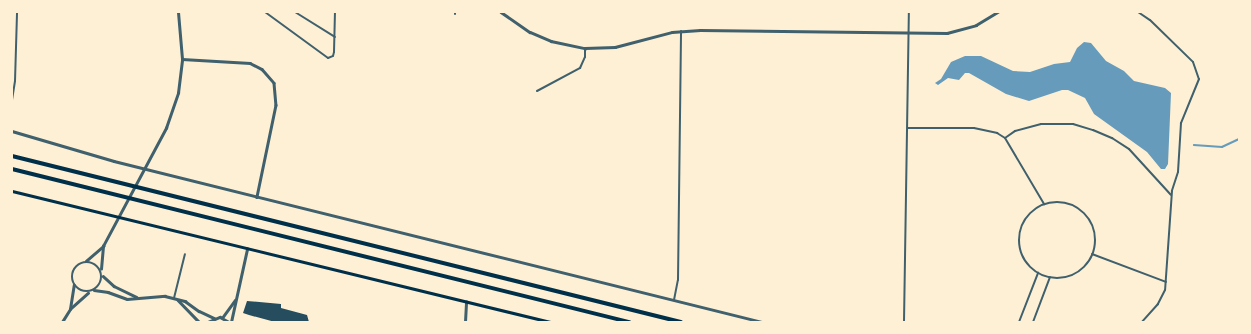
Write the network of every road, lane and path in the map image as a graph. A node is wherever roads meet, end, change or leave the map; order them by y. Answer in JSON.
{"nodes":[{"id":1,"x":17,"y":12,"type":"edge"},
{"id":2,"x":178,"y":12,"type":"edge"},
{"id":3,"x":265,"y":12,"type":"edge"},
{"id":4,"x":295,"y":12,"type":"edge"},
{"id":5,"x":335,"y":12,"type":"edge"},
{"id":6,"x":502,"y":12,"type":"edge"},
{"id":7,"x":909,"y":12,"type":"edge"},
{"id":8,"x":998,"y":12,"type":"edge"},
{"id":9,"x":1138,"y":12,"type":"edge"},
{"id":10,"x":681,"y":31,"type":"junction"},
{"id":11,"x":909,"y":33,"type":"junction"},
{"id":12,"x":335,"y":37,"type":"junction"},
{"id":13,"x":585,"y":48,"type":"junction"},
{"id":14,"x":182,"y":59,"type":"junction"},
{"id":15,"x":537,"y":91,"type":"dead end"},
{"id":16,"x":12,"y":100,"type":"edge"},
{"id":17,"x":908,"y":128,"type":"junction"},
{"id":18,"x":12,"y":131,"type":"edge"},
{"id":19,"x":1005,"y":138,"type":"junction"},
{"id":20,"x":12,"y":156,"type":"edge"},
{"id":21,"x":12,"y":170,"type":"edge"},
{"id":22,"x":12,"y":191,"type":"edge"},
{"id":23,"x":1171,"y":196,"type":"junction"},
{"id":24,"x":257,"y":197,"type":"junction"},
{"id":25,"x":1044,"y":204,"type":"junction"},
{"id":26,"x":103,"y":246,"type":"junction"},
{"id":27,"x":247,"y":248,"type":"junction"},
{"id":28,"x":185,"y":254,"type":"dead end"},
{"id":29,"x":1092,"y":254,"type":"junction"},
{"id":30,"x":86,"y":261,"type":"junction"},
{"id":31,"x":101,"y":269,"type":"junction"},
{"id":32,"x":1038,"y":273,"type":"junction"},
{"id":33,"x":103,"y":276,"type":"junction"},
{"id":34,"x":1050,"y":277,"type":"junction"},
{"id":35,"x":1166,"y":282,"type":"junction"},
{"id":36,"x":74,"y":284,"type":"junction"},
{"id":37,"x":94,"y":290,"type":"junction"},
{"id":38,"x":89,"y":292,"type":"junction"},
{"id":39,"x":138,"y":297,"type":"junction"},
{"id":40,"x":174,"y":298,"type":"junction"},
{"id":41,"x":178,"y":300,"type":"junction"},
{"id":42,"x":235,"y":300,"type":"junction"},
{"id":43,"x":674,"y":300,"type":"junction"},
{"id":44,"x":466,"y":302,"type":"junction"},
{"id":45,"x":70,"y":310,"type":"junction"},
{"id":46,"x":214,"y":318,"type":"junction"},
{"id":47,"x":222,"y":318,"type":"junction"},
{"id":48,"x":62,"y":322,"type":"edge"},
{"id":49,"x":200,"y":322,"type":"edge"},
{"id":50,"x":208,"y":322,"type":"edge"},
{"id":51,"x":230,"y":322,"type":"edge"},
{"id":52,"x":465,"y":322,"type":"edge"},
{"id":53,"x":550,"y":322,"type":"edge"},
{"id":54,"x":629,"y":322,"type":"edge"},
{"id":55,"x":681,"y":322,"type":"edge"},
{"id":56,"x":762,"y":322,"type":"edge"},
{"id":57,"x":904,"y":322,"type":"edge"},
{"id":58,"x":1019,"y":322,"type":"edge"},
{"id":59,"x":1033,"y":322,"type":"edge"},
{"id":60,"x":1142,"y":322,"type":"edge"}],
"edges":[{"from":1,"to":16,"type":"street"},
{"from":2,"to":14,"type":"street"},
{"from":3,"to":12,"type":"street"},
{"from":4,"to":12,"type":"street"},
{"from":5,"to":12,"type":"street"},
{"from":6,"to":13,"type":"street"},
{"from":7,"to":11,"type":"street"},
{"from":8,"to":11,"type":"street"},
{"from":9,"to":23,"type":"street"},
{"from":10,"to":11,"type":"street"},
{"from":10,"to":13,"type":"street"},
{"from":10,"to":43,"type":"street"},
{"from":11,"to":17,"type":"street"},
{"from":13,"to":15,"type":"street"},
{"from":14,"to":24,"type":"street"},
{"from":14,"to":26,"type":"street"},
{"from":17,"to":19,"type":"street"},
{"from":17,"to":57,"type":"street"},
{"from":18,"to":24,"type":"street"},
{"from":19,"to":23,"type":"street"},
{"from":19,"to":25,"type":"street"},
{"from":20,"to":55,"type":"highway"},
{"from":21,"to":54,"type":"highway"},
{"from":22,"to":27,"type":"main road"},
{"from":23,"to":35,"type":"street"},
{"from":24,"to":43,"type":"street"},
{"from":25,"to":29,"type":"street"},
{"from":25,"to":32,"type":"street"},
{"from":26,"to":30,"type":"street"},
{"from":26,"to":31,"type":"street"},
{"from":27,"to":42,"type":"street"},
{"from":27,"to":44,"type":"main road"},
{"from":28,"to":40,"type":"street"},
{"from":29,"to":34,"type":"street"},
{"from":29,"to":35,"type":"street"},
{"from":30,"to":31,"type":"street"},
{"from":30,"to":36,"type":"street"},
{"from":31,"to":33,"type":"street"},
{"from":32,"to":34,"type":"street"},
{"from":32,"to":58,"type":"street"},
{"from":33,"to":37,"type":"street"},
{"from":33,"to":39,"type":"street"},
{"from":34,"to":59,"type":"street"},
{"from":35,"to":60,"type":"street"},
{"from":36,"to":38,"type":"street"},
{"from":36,"to":45,"type":"street"},
{"from":37,"to":38,"type":"street"},
{"from":37,"to":39,"type":"street"},
{"from":38,"to":45,"type":"street"},
{"from":39,"to":40,"type":"street"},
{"from":40,"to":41,"type":"street"},
{"from":41,"to":46,"type":"street"},
{"from":41,"to":49,"type":"street"},
{"from":42,"to":47,"type":"street"},
{"from":42,"to":51,"type":"street"},
{"from":43,"to":56,"type":"street"},
{"from":44,"to":52,"type":"street"},
{"from":44,"to":53,"type":"main road"},
{"from":45,"to":48,"type":"street"},
{"from":46,"to":47,"type":"street"},
{"from":46,"to":50,"type":"street"},
{"from":47,"to":51,"type":"street"}]}
